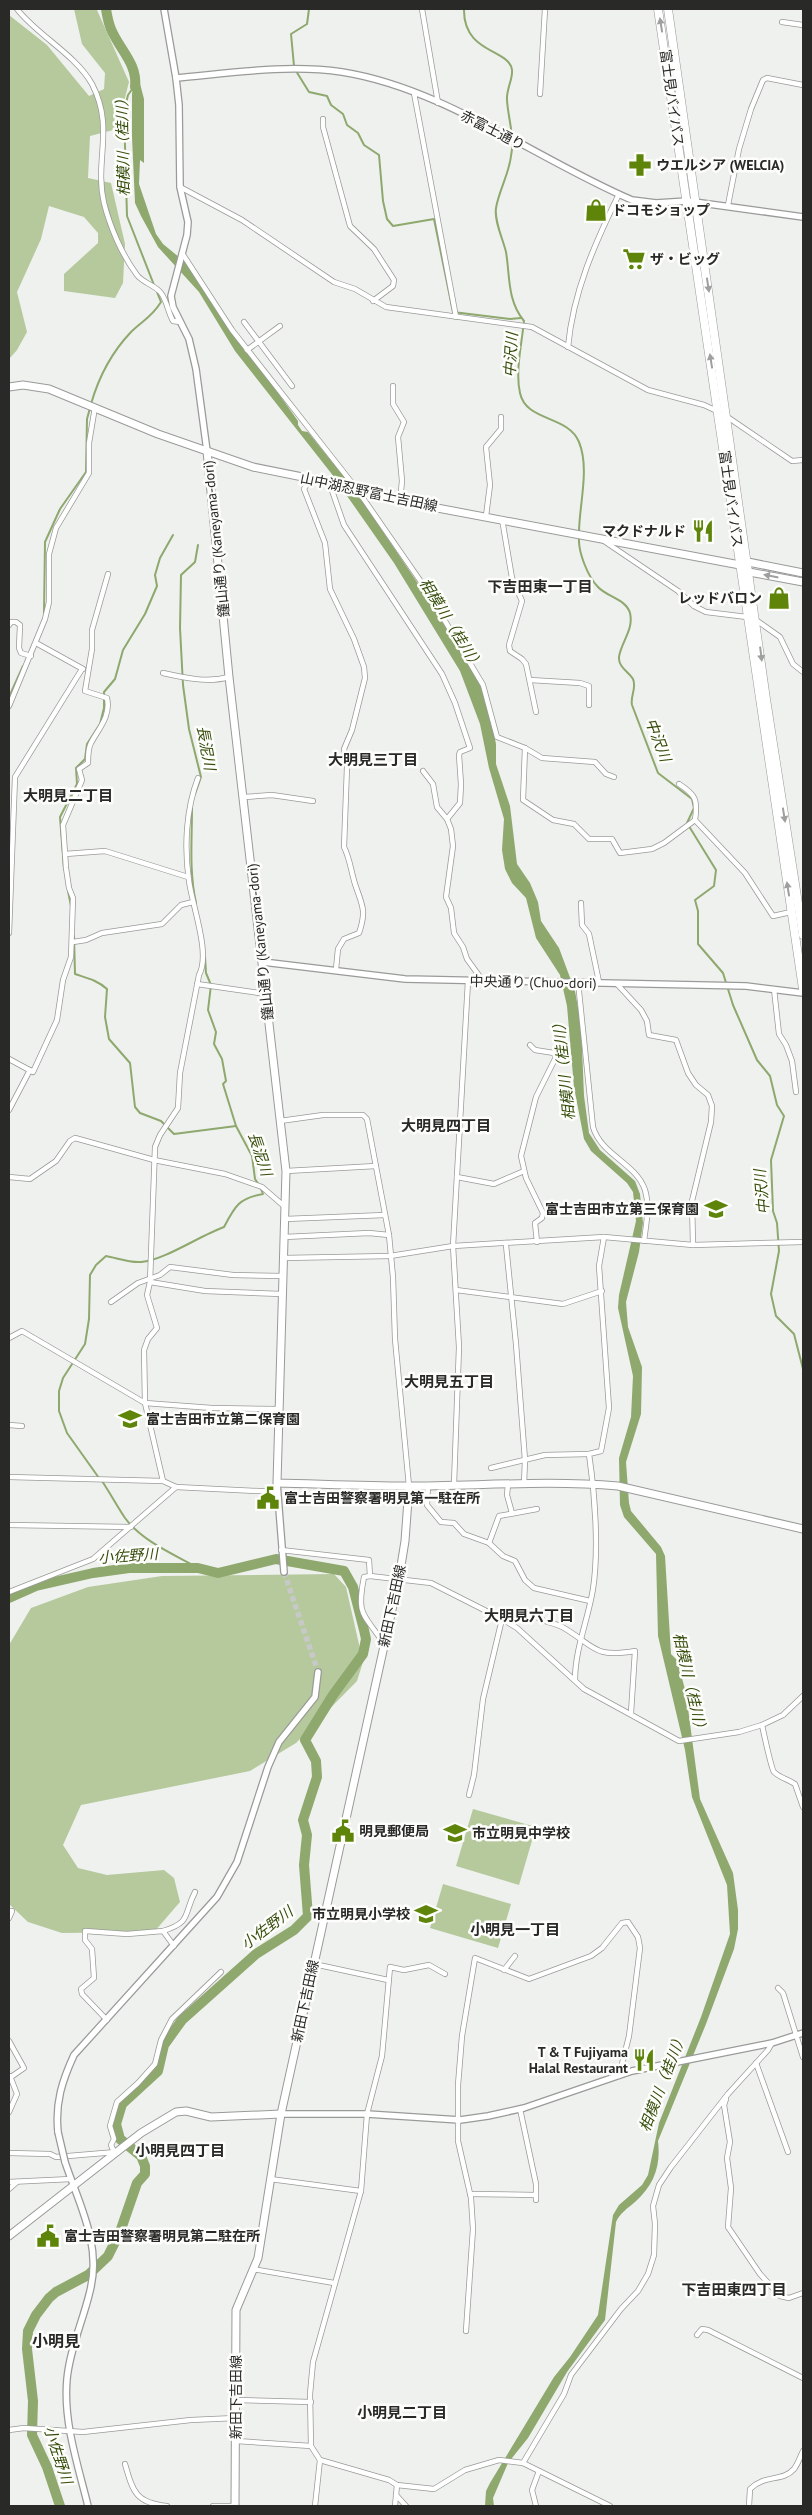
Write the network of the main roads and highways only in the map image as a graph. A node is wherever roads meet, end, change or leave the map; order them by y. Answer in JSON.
{"nodes":[{"id":1,"x":658,"y":9,"type":"edge"},
{"id":2,"x":668,"y":9,"type":"edge"},
{"id":3,"x":691,"y":202,"type":"junction"},
{"id":4,"x":9,"y":387,"type":"edge"},
{"id":5,"x":207,"y":451,"type":"junction"},
{"id":6,"x":744,"y":564,"type":"junction"},
{"id":7,"x":749,"y":572,"type":"junction"},
{"id":8,"x":803,"y":573,"type":"edge"},
{"id":9,"x":803,"y":582,"type":"edge"},
{"id":10,"x":803,"y":935,"type":"edge"},
{"id":11,"x":803,"y":989,"type":"edge"},
{"id":12,"x":409,"y":1486,"type":"junction"},
{"id":13,"x":803,"y":1529,"type":"edge"},
{"id":14,"x":280,"y":2114,"type":"junction"},
{"id":15,"x":9,"y":2236,"type":"edge"},
{"id":16,"x":235,"y":2506,"type":"edge"}],
"edges":[{"from":3,"to":1,"type":"highway","name":"富士見バイパス","one_way":true},
{"from":2,"to":3,"type":"highway","name":"富士見バイパス"},
{"from":6,"to":3,"type":"highway","name":"富士見バイパス","one_way":true},
{"from":3,"to":6,"type":"highway","name":"富士見バイパス","one_way":true},
{"from":4,"to":5,"type":"main road","name":"山中湖忍野富士吉田線"},
{"from":5,"to":6,"type":"main road","name":"山中湖忍野富士吉田線"},
{"from":5,"to":12,"type":"main road","name":"鐘山通り (Kaneyama-dori)"},
{"from":6,"to":7,"type":"highway","name":"富士見バイパス"},
{"from":6,"to":8,"type":"main road","name":"山中湖忍野富士吉田線"},
{"from":11,"to":6,"type":"highway","name":"富士見バイパス","one_way":true},
{"from":9,"to":7,"type":"main road","one_way":true},
{"from":7,"to":10,"type":"highway","name":"富士見バイパス","one_way":true},
{"from":12,"to":13,"type":"main road"},
{"from":12,"to":14,"type":"main road","name":"新田下吉田線"},
{"from":14,"to":15,"type":"main road"},
{"from":14,"to":16,"type":"main road","name":"新田下吉田線"}]}
